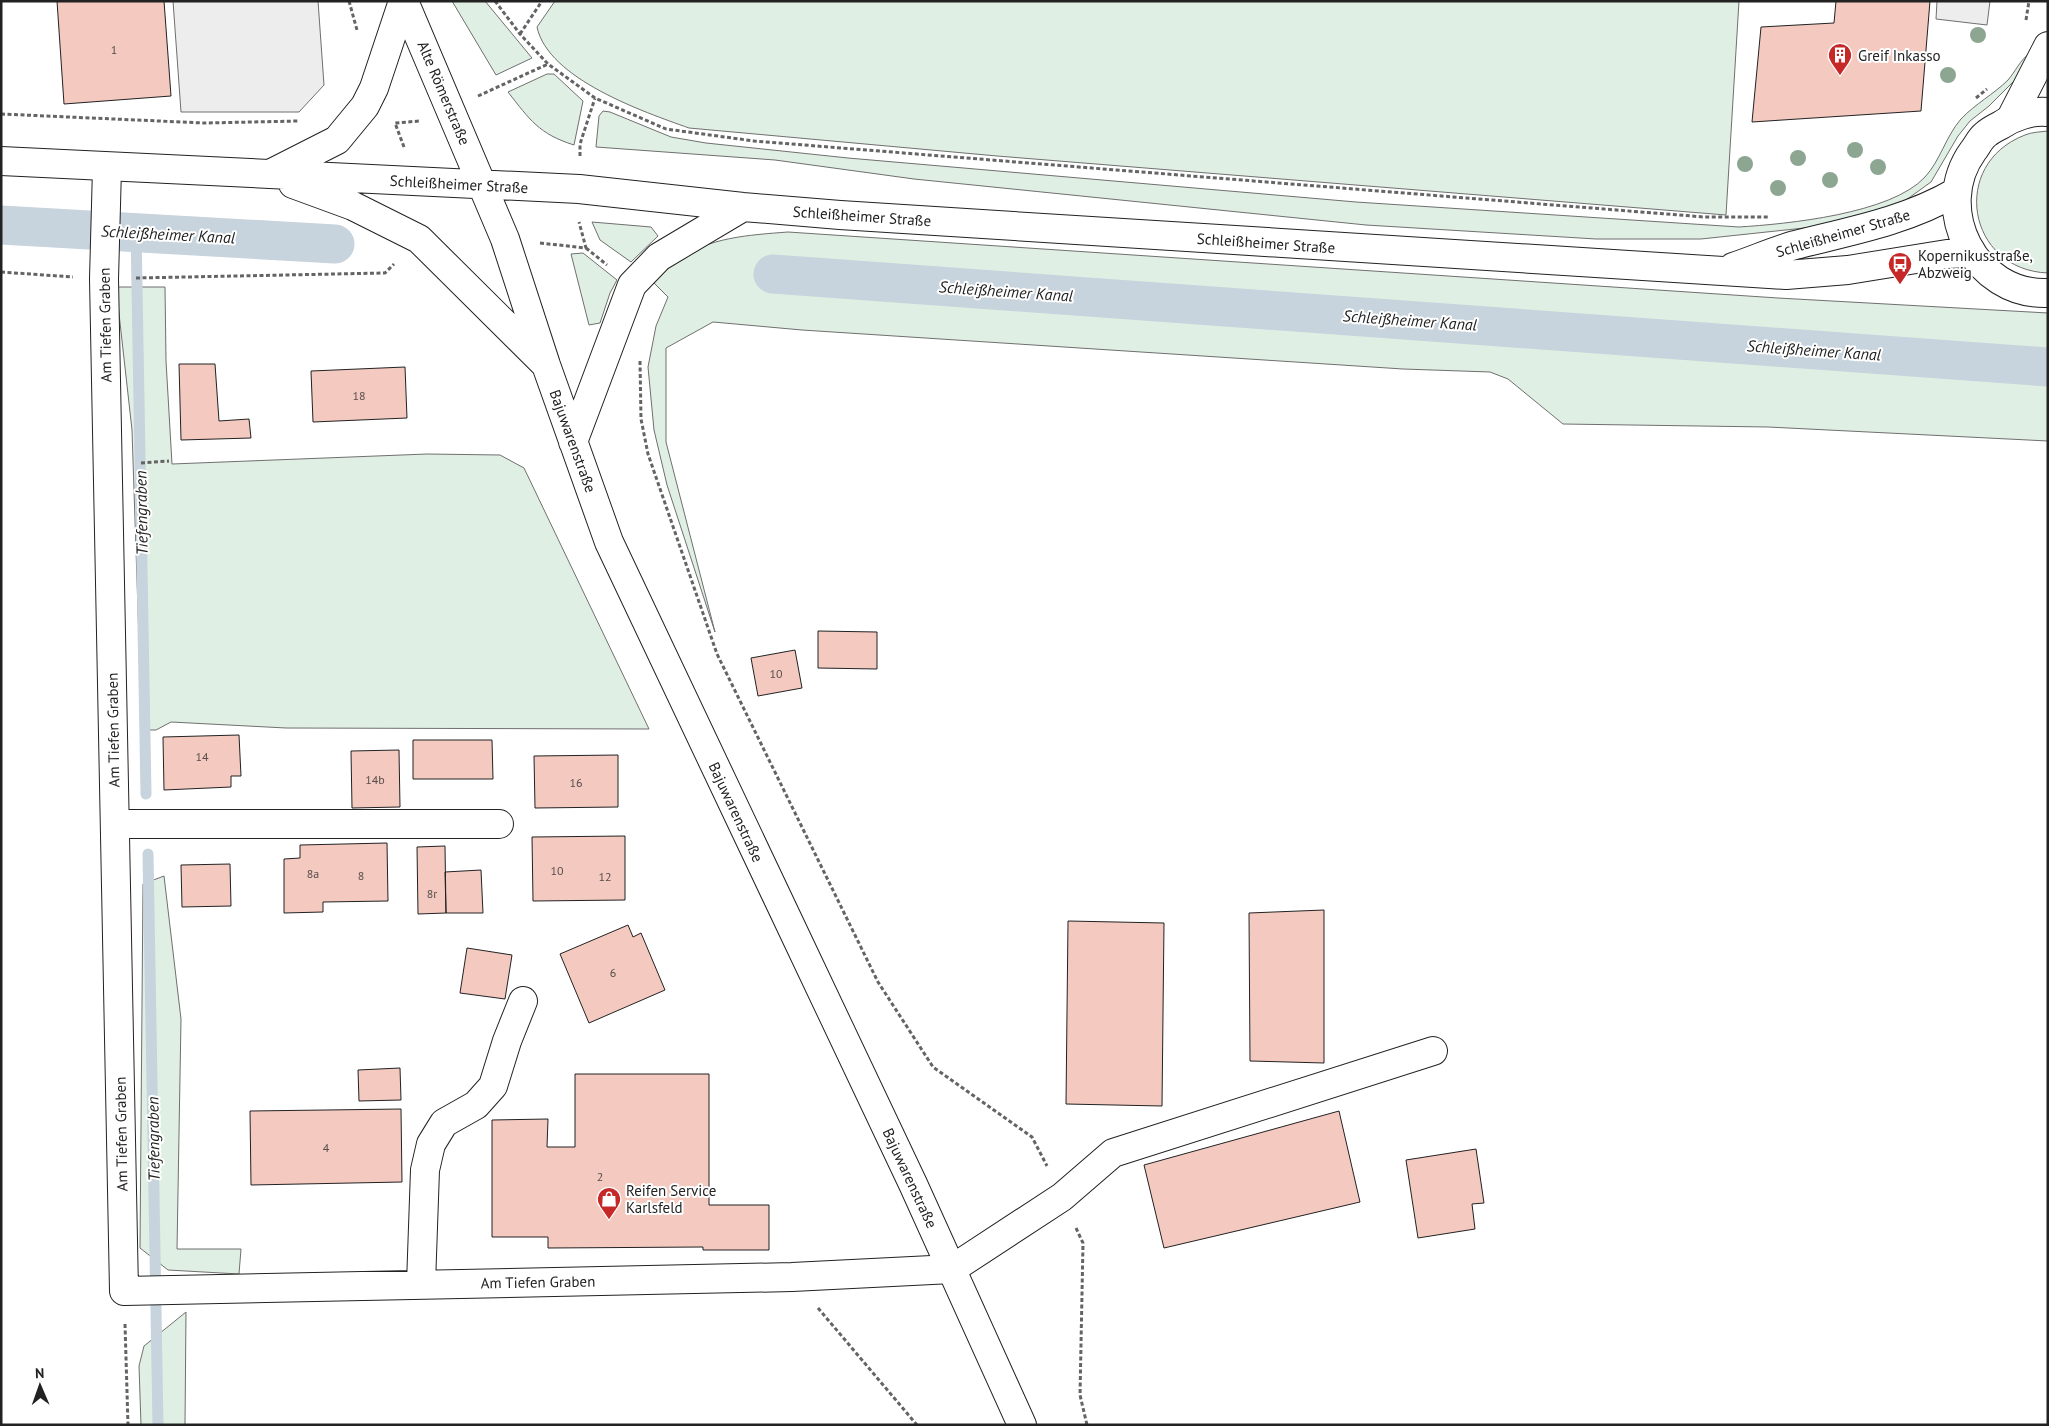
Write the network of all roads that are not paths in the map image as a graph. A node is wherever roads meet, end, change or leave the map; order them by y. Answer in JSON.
{"nodes":[{"id":1,"x":404,"y":1,"type":"edge"},
{"id":2,"x":2048,"y":46,"type":"edge"},
{"id":3,"x":2048,"y":112,"type":"edge"},
{"id":4,"x":2010,"y":118,"type":"junction"},
{"id":5,"x":1,"y":161,"type":"edge"},
{"id":6,"x":107,"y":168,"type":"junction"},
{"id":7,"x":268,"y":174,"type":"junction"},
{"id":8,"x":483,"y":185,"type":"junction"},
{"id":9,"x":1956,"y":192,"type":"junction"},
{"id":10,"x":743,"y":207,"type":"junction"},
{"id":11,"x":1970,"y":253,"type":"junction"},
{"id":12,"x":1724,"y":271,"type":"junction"},
{"id":13,"x":2048,"y":293,"type":"edge"},
{"id":14,"x":546,"y":364,"type":"junction"},
{"id":15,"x":573,"y":442,"type":"junction"},
{"id":16,"x":115,"y":824,"type":"junction"},
{"id":17,"x":499,"y":824,"type":"dead end"},
{"id":18,"x":523,"y":1001,"type":"dead end"},
{"id":19,"x":1433,"y":1051,"type":"dead end"},
{"id":20,"x":952,"y":1269,"type":"junction"},
{"id":21,"x":421,"y":1284,"type":"junction"},
{"id":22,"x":1022,"y":1425,"type":"edge"}],
"edges":[{"from":1,"to":7,"type":"main road"},
{"from":1,"to":8,"type":"main road","name":"Alte Römerstraße"},
{"from":2,"to":4,"type":"main road"},
{"from":3,"to":4,"type":"main road"},
{"from":4,"to":9,"type":"main road"},
{"from":5,"to":6,"type":"main road","name":"Schleißheimer Straße"},
{"from":6,"to":7,"type":"main road","name":"Schleißheimer Straße"},
{"from":6,"to":16,"type":"main road","name":"Am Tiefen Graben"},
{"from":7,"to":8,"type":"main road","name":"Schleißheimer Straße"},
{"from":7,"to":14,"type":"main road"},
{"from":8,"to":10,"type":"main road","name":"Schleißheimer Straße"},
{"from":8,"to":14,"type":"main road","name":"Bajuwarenstraße"},
{"from":9,"to":11,"type":"main road"},
{"from":9,"to":12,"type":"main road","name":"Schleißheimer Straße"},
{"from":10,"to":12,"type":"main road","name":"Schleißheimer Straße"},
{"from":10,"to":15,"type":"main road"},
{"from":11,"to":12,"type":"main road","name":"Schleißheimer Straße"},
{"from":11,"to":13,"type":"main road"},
{"from":14,"to":15,"type":"main road","name":"Bajuwarenstraße"},
{"from":15,"to":20,"type":"main road","name":"Bajuwarenstraße"},
{"from":16,"to":17,"type":"main road"},
{"from":16,"to":21,"type":"main road","name":"Am Tiefen Graben"},
{"from":18,"to":21,"type":"main road"},
{"from":19,"to":20,"type":"main road"},
{"from":20,"to":21,"type":"main road","name":"Am Tiefen Graben"},
{"from":20,"to":22,"type":"main road","name":"Bajuwarenstraße"}]}
